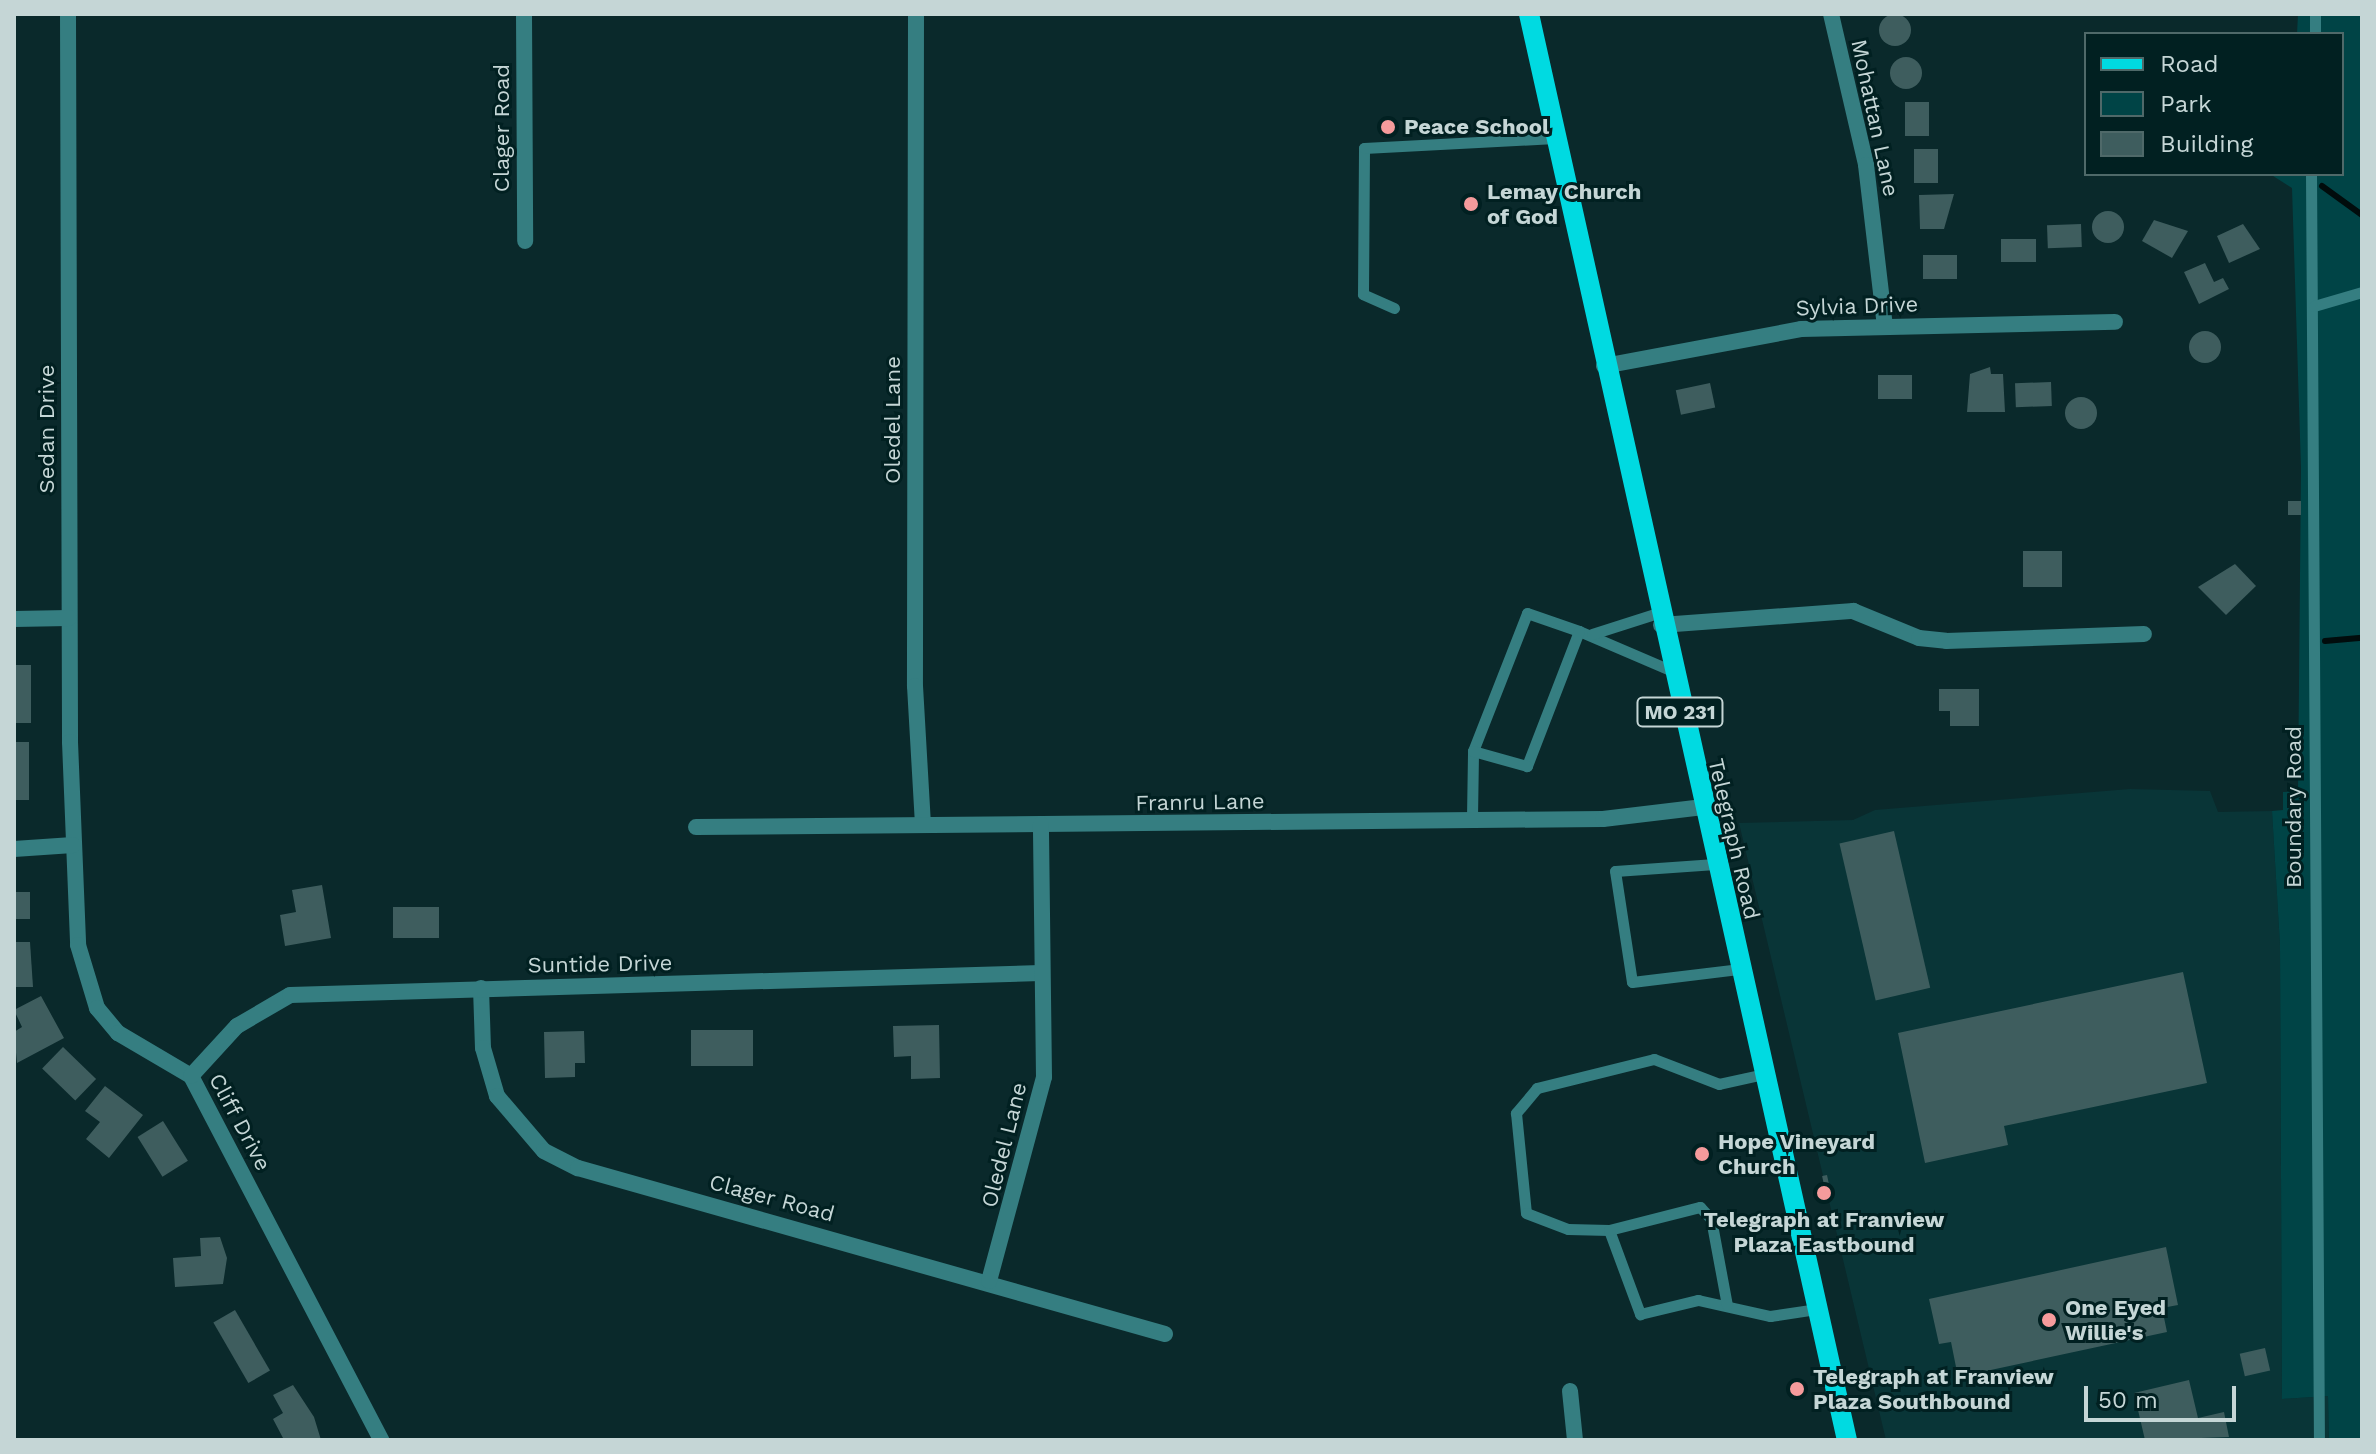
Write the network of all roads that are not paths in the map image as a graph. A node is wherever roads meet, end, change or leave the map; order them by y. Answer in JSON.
{"nodes":[{"id":1,"x":68,"y":14,"type":"edge"},
{"id":2,"x":524,"y":14,"type":"edge"},
{"id":3,"x":916,"y":14,"type":"edge"},
{"id":4,"x":1529,"y":14,"type":"edge"},
{"id":5,"x":1831,"y":14,"type":"edge"},
{"id":6,"x":1555,"y":138,"type":"junction"},
{"id":7,"x":2311,"y":176,"type":"edge"},
{"id":8,"x":525,"y":241,"type":"dead end"},
{"id":9,"x":2362,"y":292,"type":"edge"},
{"id":10,"x":2314,"y":306,"type":"junction"},
{"id":11,"x":1394,"y":308,"type":"dead end"},
{"id":12,"x":2115,"y":322,"type":"dead end"},
{"id":13,"x":1885,"y":326,"type":"junction"},
{"id":14,"x":1604,"y":366,"type":"junction"},
{"id":15,"x":69,"y":618,"type":"junction"},
{"id":16,"x":14,"y":619,"type":"edge"},
{"id":17,"x":1660,"y":619,"type":"junction"},
{"id":18,"x":1579,"y":631,"type":"junction"},
{"id":19,"x":1592,"y":634,"type":"junction"},
{"id":20,"x":2144,"y":634,"type":"dead end"},
{"id":21,"x":1670,"y":670,"type":"junction"},
{"id":22,"x":1473,"y":751,"type":"junction"},
{"id":23,"x":1703,"y":807,"type":"junction"},
{"id":24,"x":1472,"y":817,"type":"junction"},
{"id":25,"x":1041,"y":824,"type":"junction"},
{"id":26,"x":923,"y":825,"type":"junction"},
{"id":27,"x":696,"y":827,"type":"dead end"},
{"id":28,"x":73,"y":845,"type":"junction"},
{"id":29,"x":14,"y":849,"type":"edge"},
{"id":30,"x":1715,"y":864,"type":"junction"},
{"id":31,"x":1740,"y":969,"type":"junction"},
{"id":32,"x":1041,"y":973,"type":"junction"},
{"id":33,"x":481,"y":988,"type":"junction"},
{"id":34,"x":1764,"y":1074,"type":"junction"},
{"id":35,"x":191,"y":1076,"type":"junction"},
{"id":36,"x":1609,"y":1230,"type":"junction"},
{"id":37,"x":989,"y":1281,"type":"junction"},
{"id":38,"x":1727,"y":1305,"type":"junction"},
{"id":39,"x":1817,"y":1309,"type":"junction"},
{"id":40,"x":1165,"y":1334,"type":"dead end"},
{"id":41,"x":1570,"y":1391,"type":"dead end"},
{"id":42,"x":381,"y":1440,"type":"edge"},
{"id":43,"x":1575,"y":1440,"type":"edge"},
{"id":44,"x":1847,"y":1440,"type":"edge"},
{"id":45,"x":2319,"y":1440,"type":"edge"}],
"edges":[{"from":1,"to":15,"type":"street","name":"Sedan Drive"},
{"from":2,"to":8,"type":"street","name":"Clager Road"},
{"from":3,"to":26,"type":"street","name":"Oledel Lane"},
{"from":4,"to":6,"type":"main road","name":"Telegraph Road","number":"MO 231"},
{"from":5,"to":13,"type":"street","name":"Mohattan Lane"},
{"from":6,"to":11,"type":"lane"},
{"from":6,"to":14,"type":"main road","name":"Telegraph Road","number":"MO 231"},
{"from":7,"to":10,"type":"lane","name":"Boundary Road"},
{"from":9,"to":10,"type":"lane"},
{"from":10,"to":45,"type":"lane","name":"Boundary Road"},
{"from":12,"to":13,"type":"street","name":"Sylvia Drive"},
{"from":13,"to":14,"type":"street","name":"Sylvia Drive"},
{"from":14,"to":17,"type":"main road","name":"Telegraph Road","number":"MO 231"},
{"from":15,"to":16,"type":"street"},
{"from":15,"to":28,"type":"street","name":"Sedan Drive"},
{"from":17,"to":19,"type":"lane"},
{"from":17,"to":20,"type":"street"},
{"from":17,"to":21,"type":"main road","name":"Telegraph Road","number":"MO 231"},
{"from":18,"to":19,"type":"lane"},
{"from":18,"to":22,"type":"lane"},
{"from":18,"to":22,"type":"lane"},
{"from":19,"to":21,"type":"lane"},
{"from":21,"to":23,"type":"main road","name":"Telegraph Road","number":"MO 231"},
{"from":22,"to":24,"type":"lane"},
{"from":23,"to":24,"type":"street","name":"Franru Lane"},
{"from":23,"to":30,"type":"main road","name":"Telegraph Road","number":"MO 231"},
{"from":24,"to":25,"type":"street","name":"Franru Lane"},
{"from":25,"to":26,"type":"street","name":"Franru Lane"},
{"from":25,"to":32,"type":"street","name":"Oledel Lane"},
{"from":26,"to":27,"type":"street","name":"Franru Lane"},
{"from":28,"to":29,"type":"street"},
{"from":28,"to":35,"type":"street","name":"Cliff Drive"},
{"from":30,"to":31,"type":"main road","name":"Telegraph Road","number":"MO 231"},
{"from":30,"to":31,"type":"lane"},
{"from":31,"to":34,"type":"main road","name":"Telegraph Road","number":"MO 231"},
{"from":32,"to":33,"type":"street","name":"Suntide Drive"},
{"from":32,"to":37,"type":"street","name":"Oledel Lane"},
{"from":33,"to":35,"type":"street","name":"Suntide Drive"},
{"from":33,"to":37,"type":"street","name":"Clager Road"},
{"from":34,"to":36,"type":"lane"},
{"from":34,"to":39,"type":"main road","name":"Telegraph Road","number":"MO 231"},
{"from":35,"to":42,"type":"street","name":"Cliff Drive"},
{"from":36,"to":38,"type":"lane"},
{"from":36,"to":38,"type":"lane"},
{"from":37,"to":40,"type":"street","name":"Clager Road"},
{"from":38,"to":39,"type":"lane"},
{"from":39,"to":44,"type":"main road","name":"Telegraph Road","number":"MO 231"},
{"from":41,"to":43,"type":"street"}]}
